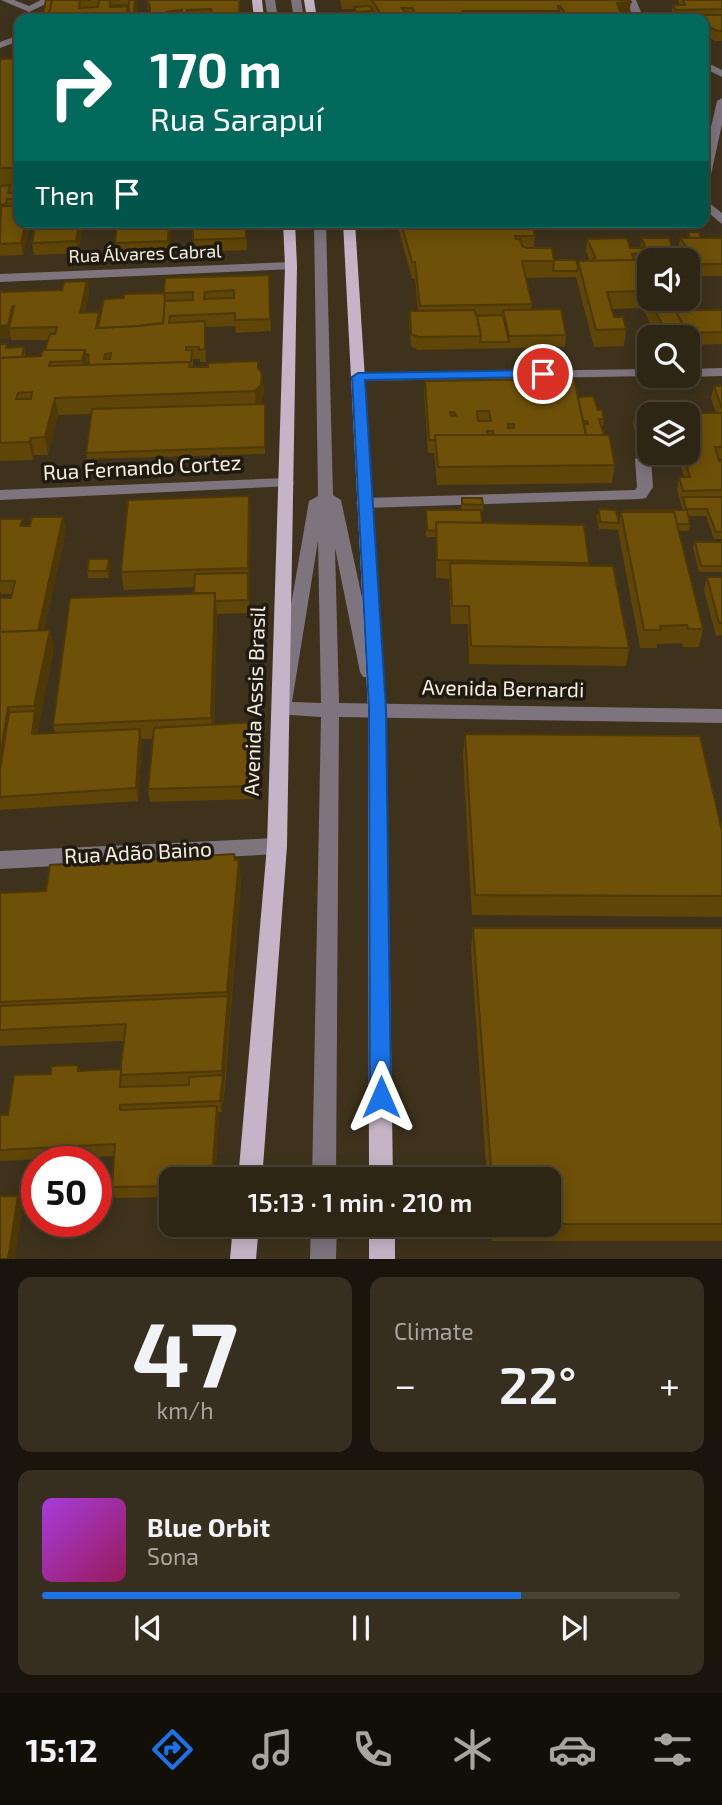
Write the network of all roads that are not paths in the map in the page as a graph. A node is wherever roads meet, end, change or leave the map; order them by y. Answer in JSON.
{"nodes":[{"id":1,"x":6,"y":0,"type":"edge"},
{"id":2,"x":49,"y":0,"type":"edge"},
{"id":3,"x":28,"y":14,"type":"edge"},
{"id":4,"x":722,"y":102,"type":"edge"},
{"id":5,"x":709,"y":158,"type":"edge"},
{"id":6,"x":709,"y":207,"type":"edge"},
{"id":7,"x":722,"y":220,"type":"edge"},
{"id":8,"x":289,"y":228,"type":"edge"},
{"id":9,"x":320,"y":228,"type":"edge"},
{"id":10,"x":349,"y":228,"type":"edge"},
{"id":11,"x":291,"y":266,"type":"junction"},
{"id":12,"x":0,"y":278,"type":"edge"},
{"id":13,"x":722,"y":372,"type":"edge"},
{"id":14,"x":637,"y":373,"type":"edge"},
{"id":15,"x":700,"y":373,"type":"edge"},
{"id":16,"x":358,"y":377,"type":"junction"},
{"id":17,"x":325,"y":458,"type":"junction"},
{"id":18,"x":643,"y":465,"type":"edge"},
{"id":19,"x":286,"y":482,"type":"junction"},
{"id":20,"x":0,"y":495,"type":"edge"},
{"id":21,"x":364,"y":503,"type":"junction"},
{"id":22,"x":282,"y":709,"type":"junction"},
{"id":23,"x":330,"y":709,"type":"junction"},
{"id":24,"x":377,"y":709,"type":"junction"},
{"id":25,"x":722,"y":716,"type":"edge"},
{"id":26,"x":277,"y":845,"type":"junction"},
{"id":27,"x":0,"y":860,"type":"edge"},
{"id":28,"x":251,"y":1167,"type":"edge"},
{"id":29,"x":324,"y":1167,"type":"edge"},
{"id":30,"x":381,"y":1167,"type":"edge"},
{"id":31,"x":245,"y":1237,"type":"edge"},
{"id":32,"x":324,"y":1237,"type":"edge"},
{"id":33,"x":382,"y":1237,"type":"edge"},
{"id":34,"x":243,"y":1259,"type":"edge"},
{"id":35,"x":323,"y":1259,"type":"edge"},
{"id":36,"x":382,"y":1259,"type":"edge"}],
"edges":[{"from":1,"to":3,"type":"street"},
{"from":2,"to":3,"type":"street"},
{"from":4,"to":5,"type":"street"},
{"from":6,"to":7,"type":"street"},
{"from":8,"to":11,"type":"main road","name":"Avenida Assis Brasil"},
{"from":9,"to":17,"type":"street"},
{"from":10,"to":16,"type":"main road"},
{"from":11,"to":12,"type":"street","name":"Rua Álvares Cabral"},
{"from":11,"to":19,"type":"main road","name":"Avenida Assis Brasil"},
{"from":13,"to":15,"type":"street"},
{"from":14,"to":16,"type":"street"},
{"from":16,"to":21,"type":"main road"},
{"from":17,"to":22,"type":"street"},
{"from":17,"to":23,"type":"street"},
{"from":17,"to":24,"type":"street"},
{"from":18,"to":21,"type":"street"},
{"from":19,"to":20,"type":"street","name":"Rua Fernando Cortez"},
{"from":19,"to":22,"type":"main road","name":"Avenida Assis Brasil"},
{"from":21,"to":24,"type":"main road"},
{"from":22,"to":23,"type":"street","name":"Avenida Bernardi"},
{"from":22,"to":26,"type":"main road","name":"Avenida Assis Brasil"},
{"from":23,"to":24,"type":"street","name":"Avenida Bernardi"},
{"from":23,"to":29,"type":"street"},
{"from":24,"to":25,"type":"street","name":"Avenida Bernardi"},
{"from":24,"to":30,"type":"main road"},
{"from":26,"to":27,"type":"street","name":"Rua Adão Baino"},
{"from":26,"to":28,"type":"main road","name":"Avenida Assis Brasil"},
{"from":31,"to":34,"type":"main road"},
{"from":32,"to":35,"type":"street"},
{"from":33,"to":36,"type":"main road"}]}
